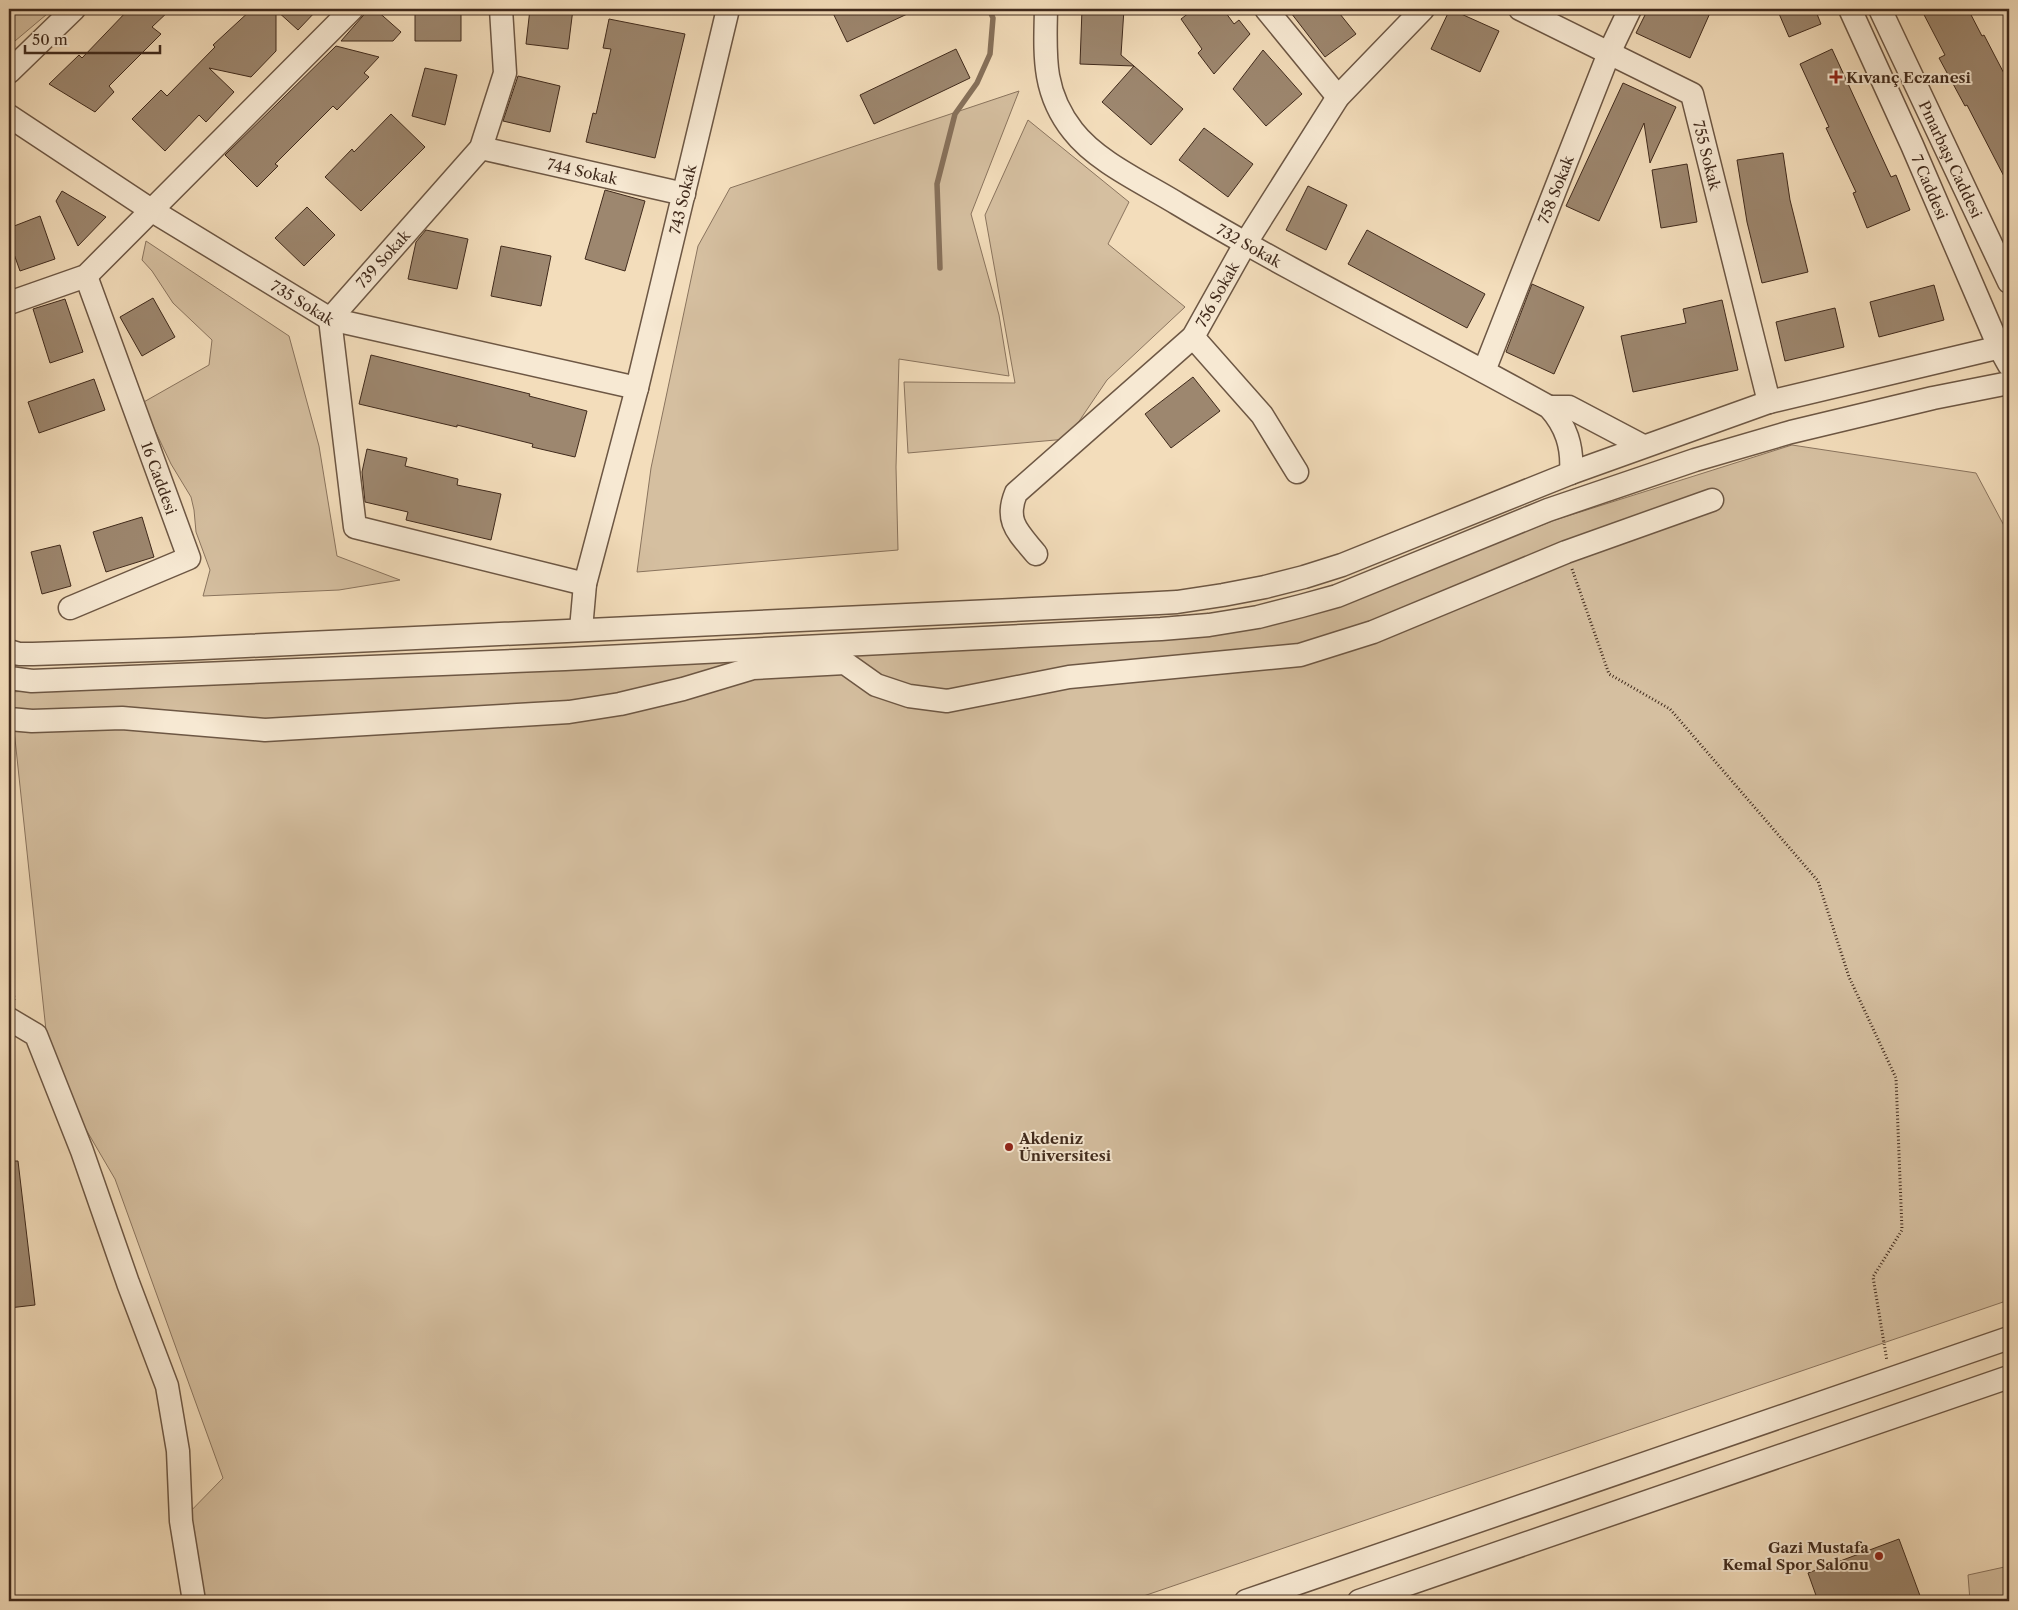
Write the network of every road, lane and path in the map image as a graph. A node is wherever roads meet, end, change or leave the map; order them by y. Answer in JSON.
{"nodes":[{"id":1,"x":74,"y":9,"type":"edge"},
{"id":2,"x":352,"y":9,"type":"edge"},
{"id":3,"x":501,"y":9,"type":"edge"},
{"id":4,"x":728,"y":9,"type":"edge"},
{"id":5,"x":1046,"y":9,"type":"edge"},
{"id":6,"x":1266,"y":9,"type":"edge"},
{"id":7,"x":1423,"y":9,"type":"edge"},
{"id":8,"x":1520,"y":9,"type":"edge"},
{"id":9,"x":1630,"y":9,"type":"edge"},
{"id":10,"x":1850,"y":9,"type":"edge"},
{"id":11,"x":1880,"y":9,"type":"edge"},
{"id":12,"x":1609,"y":53,"type":"junction"},
{"id":13,"x":9,"y":72,"type":"edge"},
{"id":14,"x":1338,"y":97,"type":"junction"},
{"id":15,"x":9,"y":116,"type":"edge"},
{"id":16,"x":481,"y":148,"type":"junction"},
{"id":17,"x":684,"y":194,"type":"junction"},
{"id":18,"x":151,"y":210,"type":"junction"},
{"id":19,"x":1245,"y":244,"type":"junction"},
{"id":20,"x":86,"y":276,"type":"junction"},
{"id":21,"x":2009,"y":282,"type":"edge"},
{"id":22,"x":9,"y":303,"type":"edge"},
{"id":23,"x":330,"y":319,"type":"junction"},
{"id":24,"x":1193,"y":337,"type":"junction"},
{"id":25,"x":2006,"y":352,"type":"edge"},
{"id":26,"x":1484,"y":371,"type":"junction"},
{"id":27,"x":2009,"y":383,"type":"edge"},
{"id":28,"x":638,"y":388,"type":"junction"},
{"id":29,"x":1769,"y":402,"type":"junction"},
{"id":30,"x":1548,"y":406,"type":"junction"},
{"id":31,"x":1643,"y":446,"type":"junction"},
{"id":32,"x":1297,"y":472,"type":"dead end"},
{"id":33,"x":1571,"y":473,"type":"junction"},
{"id":34,"x":1712,"y":500,"type":"dead end"},
{"id":35,"x":1566,"y":552,"type":"junction"},
{"id":36,"x":1036,"y":554,"type":"dead end"},
{"id":37,"x":585,"y":584,"type":"junction"},
{"id":38,"x":70,"y":608,"type":"dead end"},
{"id":39,"x":581,"y":629,"type":"junction"},
{"id":40,"x":9,"y":651,"type":"edge"},
{"id":41,"x":9,"y":678,"type":"edge"},
{"id":42,"x":9,"y":719,"type":"edge"},
{"id":43,"x":9,"y":933,"type":"edge"},
{"id":44,"x":12,"y":1021,"type":"edge"},
{"id":45,"x":2009,"y":1338,"type":"edge"},
{"id":46,"x":2009,"y":1377,"type":"edge"},
{"id":47,"x":1890,"y":1379,"type":"junction"},
{"id":48,"x":194,"y":1601,"type":"edge"},
{"id":49,"x":1246,"y":1601,"type":"edge"},
{"id":50,"x":1359,"y":1601,"type":"edge"}],
"edges":[{"from":1,"to":13,"type":"street"},
{"from":2,"to":18,"type":"street"},
{"from":3,"to":16,"type":"street","name":"739 Sokak"},
{"from":4,"to":17,"type":"street","name":"743 Sokak"},
{"from":5,"to":19,"type":"street","name":"732 Sokak"},
{"from":6,"to":14,"type":"street"},
{"from":7,"to":14,"type":"street","name":"756 Sokak"},
{"from":8,"to":12,"type":"street","name":"755 Sokak"},
{"from":9,"to":12,"type":"street","name":"758 Sokak"},
{"from":10,"to":25,"type":"street","name":"7 Caddesi"},
{"from":11,"to":21,"type":"street","name":"Pınarbaşı Caddesi"},
{"from":12,"to":26,"type":"street","name":"758 Sokak"},
{"from":12,"to":29,"type":"street","name":"755 Sokak"},
{"from":14,"to":19,"type":"street","name":"756 Sokak"},
{"from":15,"to":18,"type":"street","name":"735 Sokak"},
{"from":16,"to":17,"type":"street","name":"744 Sokak"},
{"from":16,"to":23,"type":"street","name":"739 Sokak"},
{"from":17,"to":28,"type":"street","name":"743 Sokak"},
{"from":18,"to":20,"type":"street"},
{"from":18,"to":23,"type":"street","name":"735 Sokak"},
{"from":19,"to":24,"type":"street","name":"756 Sokak"},
{"from":19,"to":26,"type":"street","name":"732 Sokak"},
{"from":20,"to":22,"type":"street"},
{"from":20,"to":38,"type":"street","name":"16 Caddesi"},
{"from":23,"to":28,"type":"street","name":"735 Sokak"},
{"from":23,"to":37,"type":"street"},
{"from":24,"to":32,"type":"street"},
{"from":24,"to":36,"type":"street","name":"756 Sokak"},
{"from":25,"to":29,"type":"street"},
{"from":26,"to":30,"type":"street","name":"732 Sokak"},
{"from":27,"to":41,"type":"street"},
{"from":28,"to":37,"type":"street","name":"743 Sokak"},
{"from":29,"to":31,"type":"street"},
{"from":30,"to":31,"type":"street","name":"732 Sokak"},
{"from":30,"to":33,"type":"street","name":"732 Sokak"},
{"from":31,"to":33,"type":"street"},
{"from":33,"to":39,"type":"street"},
{"from":34,"to":35,"type":"street"},
{"from":35,"to":42,"type":"street"},
{"from":35,"to":47,"type":"path"},
{"from":37,"to":39,"type":"street","name":"743 Sokak"},
{"from":39,"to":40,"type":"street"},
{"from":43,"to":44,"type":"path"},
{"from":44,"to":48,"type":"street"},
{"from":45,"to":47,"type":"street"},
{"from":46,"to":50,"type":"street"},
{"from":47,"to":49,"type":"street"}]}
